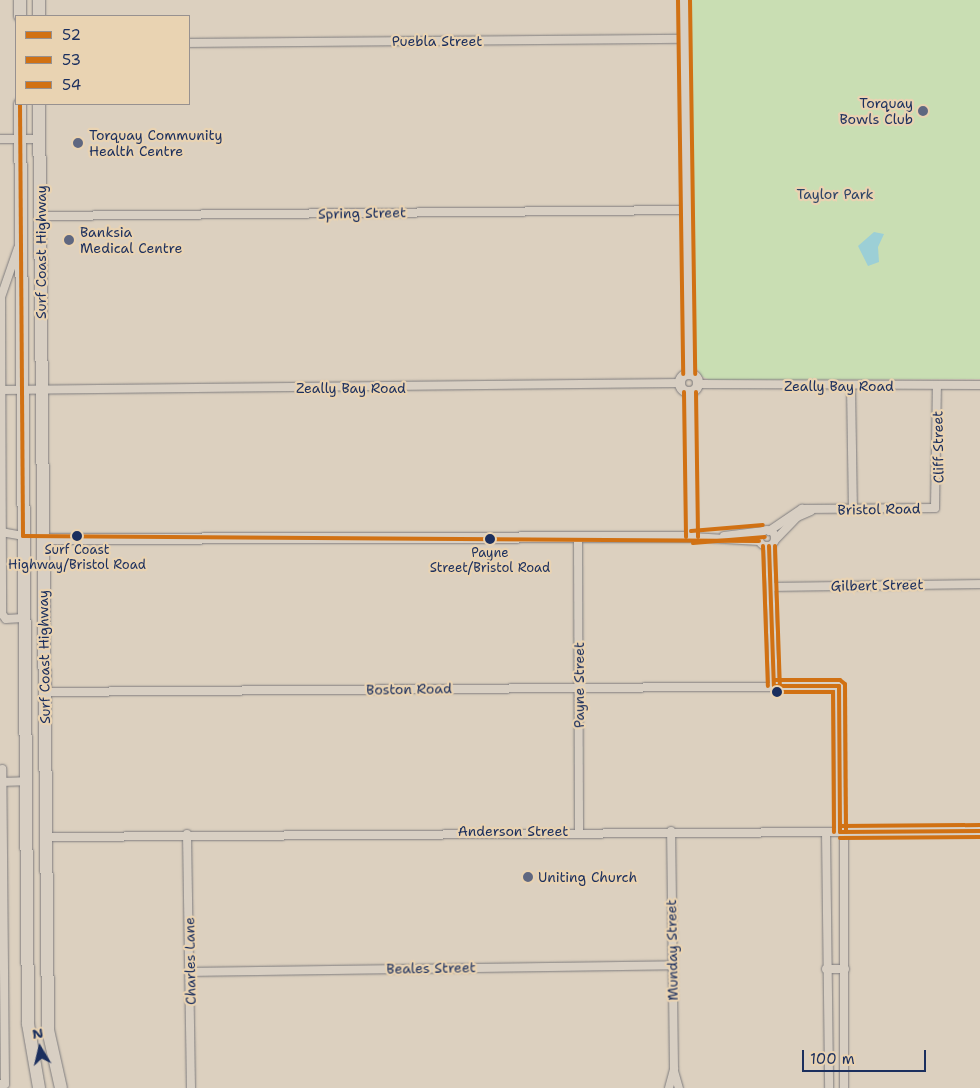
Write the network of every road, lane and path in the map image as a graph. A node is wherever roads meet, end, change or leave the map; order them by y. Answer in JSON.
{"nodes":[{"id":1,"x":20,"y":0,"type":"edge"},
{"id":2,"x":39,"y":0,"type":"edge"},
{"id":3,"x":684,"y":0,"type":"edge"},
{"id":4,"x":20,"y":15,"type":"edge"},
{"id":5,"x":39,"y":15,"type":"edge"},
{"id":6,"x":684,"y":40,"type":"junction"},
{"id":7,"x":190,"y":43,"type":"edge"},
{"id":8,"x":20,"y":105,"type":"edge"},
{"id":9,"x":39,"y":105,"type":"edge"},
{"id":10,"x":40,"y":139,"type":"junction"},
{"id":11,"x":0,"y":140,"type":"edge"},
{"id":12,"x":21,"y":140,"type":"junction"},
{"id":13,"x":684,"y":210,"type":"junction"},
{"id":14,"x":40,"y":216,"type":"junction"},
{"id":15,"x":21,"y":239,"type":"junction"},
{"id":16,"x":689,"y":374,"type":"junction"},
{"id":17,"x":680,"y":383,"type":"junction"},
{"id":18,"x":698,"y":384,"type":"junction"},
{"id":19,"x":937,"y":385,"type":"junction"},
{"id":20,"x":980,"y":385,"type":"edge"},
{"id":21,"x":851,"y":386,"type":"junction"},
{"id":22,"x":2,"y":390,"type":"junction"},
{"id":23,"x":22,"y":390,"type":"junction"},
{"id":24,"x":42,"y":390,"type":"junction"},
{"id":25,"x":690,"y":392,"type":"junction"},
{"id":26,"x":935,"y":508,"type":"joint"},
{"id":27,"x":823,"y":509,"type":"junction"},
{"id":28,"x":853,"y":509,"type":"junction"},
{"id":29,"x":766,"y":531,"type":"junction"},
{"id":30,"x":1,"y":532,"type":"junction"},
{"id":31,"x":23,"y":536,"type":"junction"},
{"id":32,"x":578,"y":538,"type":"junction"},
{"id":33,"x":692,"y":538,"type":"junction"},
{"id":34,"x":719,"y":538,"type":"junction"},
{"id":35,"x":43,"y":539,"type":"junction"},
{"id":36,"x":775,"y":540,"type":"junction"},
{"id":37,"x":759,"y":541,"type":"junction"},
{"id":38,"x":769,"y":546,"type":"junction"},
{"id":39,"x":980,"y":584,"type":"edge"},
{"id":40,"x":773,"y":587,"type":"junction"},
{"id":41,"x":23,"y":618,"type":"junction"},
{"id":42,"x":774,"y":686,"type":"junction"},
{"id":43,"x":579,"y":688,"type":"junction"},
{"id":44,"x":44,"y":692,"type":"junction"},
{"id":45,"x":2,"y":769,"type":"dead end"},
{"id":46,"x":45,"y":778,"type":"junction"},
{"id":47,"x":25,"y":781,"type":"junction"},
{"id":48,"x":1,"y":782,"type":"edge"},
{"id":49,"x":579,"y":831,"type":"junction"},
{"id":50,"x":671,"y":831,"type":"junction"},
{"id":51,"x":980,"y":831,"type":"edge"},
{"id":52,"x":826,"y":832,"type":"junction"},
{"id":53,"x":842,"y":832,"type":"junction"},
{"id":54,"x":187,"y":834,"type":"junction"},
{"id":55,"x":46,"y":837,"type":"junction"},
{"id":56,"x":26,"y":838,"type":"junction"},
{"id":57,"x":826,"y":886,"type":"junction"},
{"id":58,"x":844,"y":886,"type":"junction"},
{"id":59,"x":672,"y":965,"type":"junction"},
{"id":60,"x":826,"y":969,"type":"junction"},
{"id":61,"x":845,"y":969,"type":"junction"},
{"id":62,"x":190,"y":972,"type":"junction"},
{"id":63,"x":674,"y":1069,"type":"junction"},
{"id":64,"x":6,"y":1084,"type":"edge"},
{"id":65,"x":39,"y":1088,"type":"edge"},
{"id":66,"x":62,"y":1088,"type":"edge"},
{"id":67,"x":191,"y":1088,"type":"edge"},
{"id":68,"x":669,"y":1088,"type":"edge"},
{"id":69,"x":679,"y":1088,"type":"edge"},
{"id":70,"x":829,"y":1088,"type":"edge"},
{"id":71,"x":844,"y":1088,"type":"edge"}],
"edges":[{"from":1,"to":4,"type":"main road"},
{"from":2,"to":5,"type":"main road"},
{"from":3,"to":6,"type":"street"},
{"from":6,"to":7,"type":"street","name":"Puebla Street"},
{"from":6,"to":13,"type":"street"},
{"from":8,"to":12,"type":"main road","name":"Surf Coast Highway"},
{"from":9,"to":10,"type":"main road","name":"Surf Coast Highway"},
{"from":10,"to":12,"type":"street"},
{"from":10,"to":14,"type":"main road","name":"Surf Coast Highway"},
{"from":11,"to":12,"type":"street"},
{"from":12,"to":15,"type":"main road","name":"Surf Coast Highway"},
{"from":13,"to":14,"type":"street","name":"Spring Street"},
{"from":13,"to":16,"type":"street"},
{"from":14,"to":24,"type":"main road","name":"Surf Coast Highway"},
{"from":15,"to":22,"type":"street"},
{"from":15,"to":23,"type":"main road","name":"Surf Coast Highway"},
{"from":16,"to":17,"type":"street"},
{"from":16,"to":18,"type":"street"},
{"from":17,"to":24,"type":"street","name":"Zeally Bay Road"},
{"from":17,"to":25,"type":"street"},
{"from":18,"to":21,"type":"street","name":"Zeally Bay Road"},
{"from":18,"to":25,"type":"street"},
{"from":19,"to":20,"type":"street","name":"Zeally Bay Road"},
{"from":19,"to":21,"type":"street","name":"Zeally Bay Road"},
{"from":19,"to":26,"type":"street","name":"Cliff Street"},
{"from":21,"to":28,"type":"street"},
{"from":22,"to":23,"type":"street","name":"Zeally Bay Road"},
{"from":22,"to":30,"type":"street"},
{"from":23,"to":24,"type":"street","name":"Zeally Bay Road"},
{"from":23,"to":31,"type":"main road","name":"Surf Coast Highway"},
{"from":24,"to":35,"type":"main road","name":"Surf Coast Highway"},
{"from":25,"to":33,"type":"street"},
{"from":26,"to":28,"type":"street","name":"Bristol Road"},
{"from":27,"to":28,"type":"street","name":"Bristol Road"},
{"from":27,"to":29,"type":"street","name":"Bristol Road"},
{"from":27,"to":36,"type":"street","name":"Bristol Road"},
{"from":29,"to":34,"type":"street","name":"Bristol Road"},
{"from":29,"to":36,"type":"street"},
{"from":29,"to":37,"type":"street"},
{"from":30,"to":31,"type":"street"},
{"from":30,"to":41,"type":"street"},
{"from":31,"to":35,"type":"main road"},
{"from":31,"to":41,"type":"main road","name":"Surf Coast Highway"},
{"from":32,"to":33,"type":"street","name":"Bristol Road"},
{"from":32,"to":35,"type":"street","name":"Bristol Road"},
{"from":32,"to":43,"type":"street","name":"Payne Street"},
{"from":33,"to":34,"type":"street","name":"Bristol Road"},
{"from":34,"to":37,"type":"street","name":"Bristol Road"},
{"from":35,"to":44,"type":"main road","name":"Surf Coast Highway"},
{"from":36,"to":38,"type":"street","name":"Bristol Road"},
{"from":37,"to":38,"type":"street"},
{"from":38,"to":40,"type":"street"},
{"from":39,"to":40,"type":"street","name":"Gilbert Street"},
{"from":40,"to":42,"type":"street"},
{"from":41,"to":47,"type":"main road","name":"Surf Coast Highway"},
{"from":42,"to":43,"type":"street","name":"Boston Road"},
{"from":42,"to":53,"type":"street","name":"Boston Road"},
{"from":43,"to":44,"type":"street","name":"Boston Road"},
{"from":43,"to":49,"type":"street","name":"Payne Street"},
{"from":44,"to":46,"type":"main road","name":"Surf Coast Highway"},
{"from":45,"to":48,"type":"street"},
{"from":46,"to":47,"type":"main road"},
{"from":46,"to":55,"type":"main road","name":"Surf Coast Highway"},
{"from":47,"to":48,"type":"street"},
{"from":47,"to":56,"type":"main road","name":"Surf Coast Highway"},
{"from":48,"to":64,"type":"street"},
{"from":49,"to":50,"type":"street","name":"Anderson Street"},
{"from":49,"to":54,"type":"street","name":"Anderson Street"},
{"from":50,"to":52,"type":"street","name":"Anderson Street"},
{"from":50,"to":59,"type":"street","name":"Munday Street"},
{"from":51,"to":53,"type":"street","name":"Anderson Street"},
{"from":52,"to":53,"type":"street","name":"Anderson Street"},
{"from":52,"to":57,"type":"street"},
{"from":53,"to":58,"type":"street"},
{"from":54,"to":55,"type":"street","name":"Anderson Street"},
{"from":54,"to":62,"type":"street","name":"Charles Lane"},
{"from":55,"to":56,"type":"main road"},
{"from":55,"to":66,"type":"main road","name":"Surf Coast Highway"},
{"from":56,"to":65,"type":"main road","name":"Surf Coast Highway"},
{"from":57,"to":58,"type":"street"},
{"from":57,"to":60,"type":"street"},
{"from":58,"to":61,"type":"street"},
{"from":59,"to":62,"type":"street","name":"Beales Street"},
{"from":59,"to":63,"type":"street","name":"Munday Street"},
{"from":60,"to":61,"type":"street"},
{"from":60,"to":70,"type":"street"},
{"from":61,"to":71,"type":"street"},
{"from":62,"to":67,"type":"street","name":"Charles Lane"},
{"from":63,"to":68,"type":"street","name":"Munday Street"},
{"from":63,"to":69,"type":"street","name":"Munday Street"}]}
